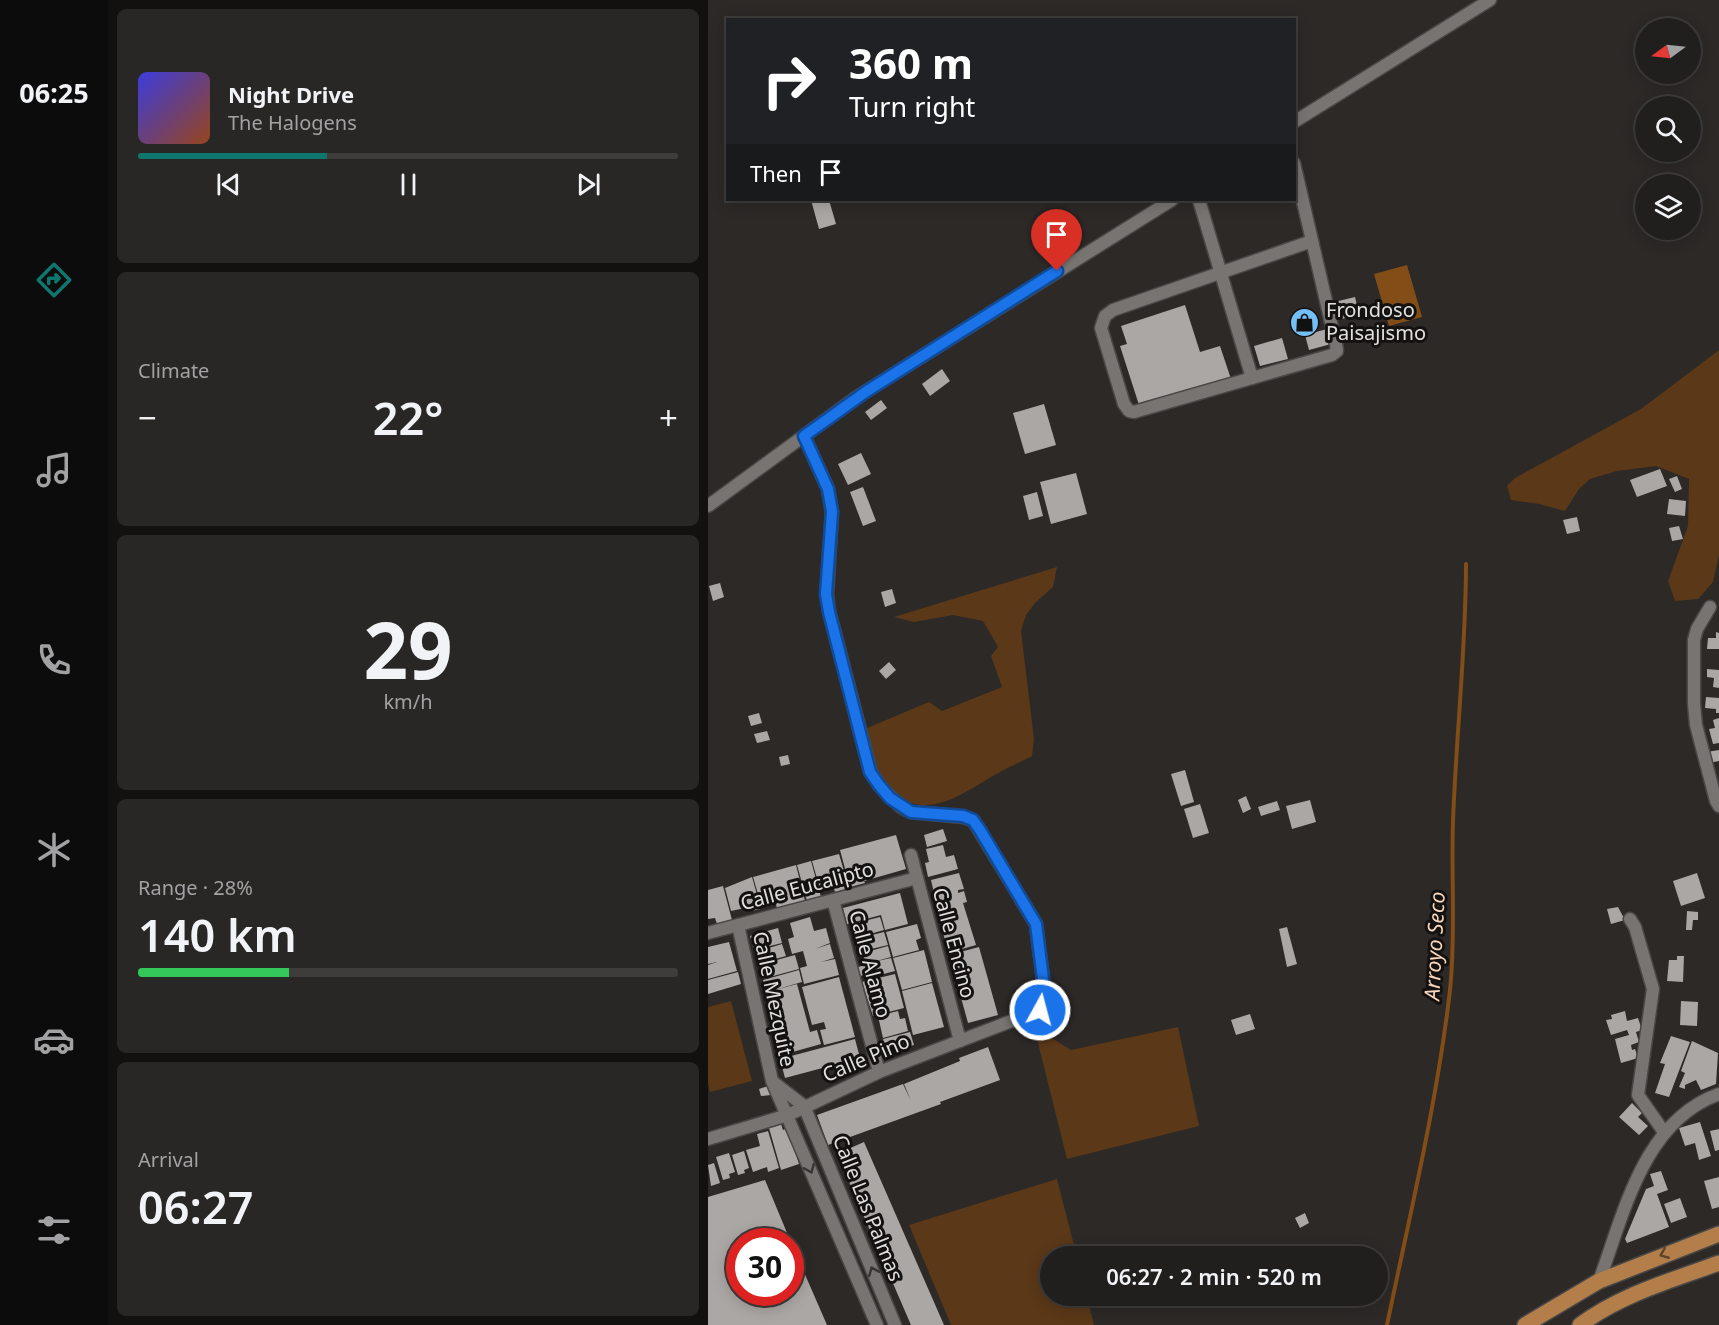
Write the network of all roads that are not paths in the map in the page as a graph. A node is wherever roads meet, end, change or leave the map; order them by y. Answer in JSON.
{"nodes":[{"id":1,"x":1490,"y":0,"type":"edge"},
{"id":2,"x":1296,"y":121,"type":"edge"},
{"id":3,"x":1296,"y":172,"type":"edge"},
{"id":4,"x":1170,"y":201,"type":"edge"},
{"id":5,"x":1199,"y":201,"type":"edge"},
{"id":6,"x":1312,"y":241,"type":"junction"},
{"id":7,"x":1221,"y":271,"type":"junction"},
{"id":8,"x":1252,"y":378,"type":"junction"},
{"id":9,"x":804,"y":436,"type":"junction"},
{"id":10,"x":708,"y":506,"type":"edge"},
{"id":11,"x":1710,"y":607,"type":"dead end"},
{"id":12,"x":1719,"y":806,"type":"edge"},
{"id":13,"x":911,"y":855,"type":"dead end"},
{"id":14,"x":917,"y":878,"type":"junction"},
{"id":15,"x":834,"y":900,"type":"junction"},
{"id":16,"x":1630,"y":919,"type":"dead end"},
{"id":17,"x":738,"y":925,"type":"junction"},
{"id":18,"x":708,"y":933,"type":"edge"},
{"id":19,"x":960,"y":1041,"type":"junction"},
{"id":20,"x":879,"y":1072,"type":"junction"},
{"id":21,"x":772,"y":1081,"type":"junction"},
{"id":22,"x":1719,"y":1094,"type":"edge"},
{"id":23,"x":804,"y":1106,"type":"junction"},
{"id":24,"x":788,"y":1115,"type":"junction"},
{"id":25,"x":1664,"y":1132,"type":"junction"},
{"id":26,"x":708,"y":1139,"type":"edge"},
{"id":27,"x":1719,"y":1233,"type":"edge"},
{"id":28,"x":1719,"y":1263,"type":"edge"},
{"id":29,"x":1599,"y":1281,"type":"junction"},
{"id":30,"x":877,"y":1325,"type":"edge"},
{"id":31,"x":895,"y":1325,"type":"edge"},
{"id":32,"x":1525,"y":1325,"type":"edge"},
{"id":33,"x":1580,"y":1325,"type":"edge"}],
"edges":[{"from":1,"to":2,"type":"street"},
{"from":3,"to":6,"type":"street"},
{"from":4,"to":9,"type":"street"},
{"from":5,"to":7,"type":"street"},
{"from":6,"to":7,"type":"street"},
{"from":6,"to":8,"type":"street"},
{"from":7,"to":8,"type":"street"},
{"from":7,"to":8,"type":"street"},
{"from":9,"to":10,"type":"street"},
{"from":9,"to":19,"type":"street","name":"Calle Pino"},
{"from":11,"to":12,"type":"street"},
{"from":13,"to":14,"type":"street","name":"Calle Encino"},
{"from":14,"to":15,"type":"street","name":"Calle Eucalipto"},
{"from":14,"to":19,"type":"street","name":"Calle Encino"},
{"from":15,"to":17,"type":"street","name":"Calle Eucalipto"},
{"from":15,"to":20,"type":"street","name":"Calle Alamo"},
{"from":16,"to":25,"type":"street"},
{"from":17,"to":18,"type":"street","name":"Calle Eucalipto"},
{"from":17,"to":21,"type":"street","name":"Calle Mezquite"},
{"from":19,"to":20,"type":"street","name":"Calle Pino"},
{"from":20,"to":23,"type":"street","name":"Calle Pino"},
{"from":21,"to":23,"type":"street","name":"Calle Mezquite"},
{"from":21,"to":24,"type":"street","name":"Calle Mezquite"},
{"from":22,"to":25,"type":"street"},
{"from":23,"to":24,"type":"street","name":"Calle Pino"},
{"from":31,"to":23,"type":"street","name":"Calle Las Palmas","one_way":true},
{"from":24,"to":26,"type":"street","name":"Calle Pino"},
{"from":24,"to":30,"type":"street","name":"Calle Las Palmas","one_way":true},
{"from":25,"to":29,"type":"street"},
{"from":27,"to":29,"type":"main road","one_way":true},
{"from":28,"to":33,"type":"main road"},
{"from":29,"to":32,"type":"main road"}]}
